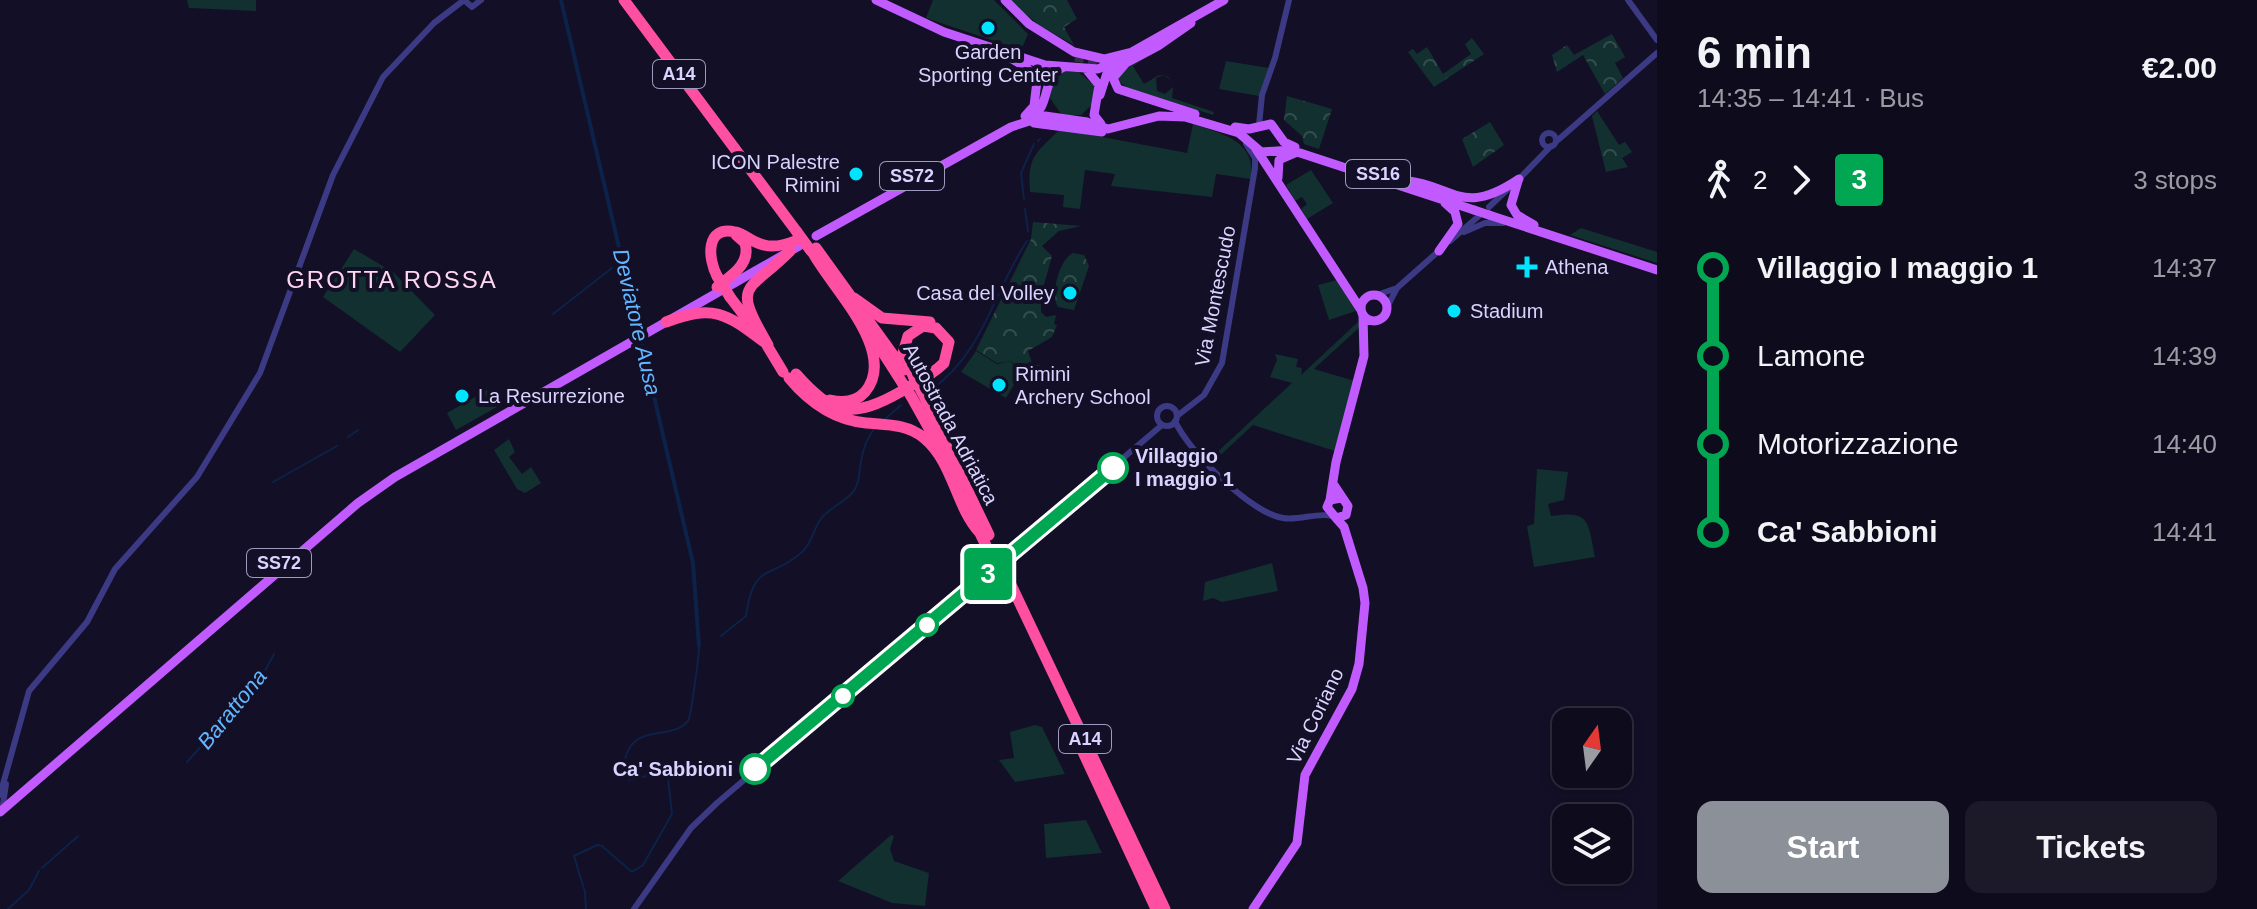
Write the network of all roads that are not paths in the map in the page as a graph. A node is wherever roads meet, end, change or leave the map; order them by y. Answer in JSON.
{"nodes":[{"id":1,"x":464,"y":0,"type":"edge"},
{"id":2,"x":481,"y":0,"type":"edge"},
{"id":3,"x":624,"y":0,"type":"edge"},
{"id":4,"x":631,"y":0,"type":"edge"},
{"id":5,"x":868,"y":0,"type":"edge"},
{"id":6,"x":876,"y":0,"type":"edge"},
{"id":7,"x":1002,"y":0,"type":"edge"},
{"id":8,"x":1224,"y":0,"type":"edge"},
{"id":9,"x":1232,"y":0,"type":"edge"},
{"id":10,"x":1289,"y":0,"type":"edge"},
{"id":11,"x":1628,"y":0,"type":"edge"},
{"id":12,"x":470,"y":7,"type":"junction"},
{"id":13,"x":453,"y":10,"type":"junction"},
{"id":14,"x":1191,"y":23,"type":"junction"},
{"id":15,"x":1657,"y":37,"type":"edge"},
{"id":16,"x":1655,"y":53,"type":"edge"},
{"id":17,"x":1130,"y":56,"type":"junction"},
{"id":18,"x":1009,"y":57,"type":"junction"},
{"id":19,"x":1075,"y":57,"type":"tunnel mouth"},
{"id":20,"x":1064,"y":67,"type":"junction"},
{"id":21,"x":1083,"y":67,"type":"junction"},
{"id":22,"x":1047,"y":81,"type":"junction"},
{"id":23,"x":1266,"y":84,"type":"junction"},
{"id":24,"x":1044,"y":94,"type":"junction"},
{"id":25,"x":1100,"y":95,"type":"junction"},
{"id":26,"x":1097,"y":107,"type":"junction"},
{"id":27,"x":1187,"y":112,"type":"junction"},
{"id":28,"x":1061,"y":119,"type":"junction"},
{"id":29,"x":1075,"y":121,"type":"junction"},
{"id":30,"x":1014,"y":124,"type":"junction"},
{"id":31,"x":1271,"y":124,"type":"junction"},
{"id":32,"x":1125,"y":126,"type":"junction"},
{"id":33,"x":1256,"y":126,"type":"junction"},
{"id":34,"x":1224,"y":129,"type":"junction"},
{"id":35,"x":1562,"y":136,"type":"junction"},
{"id":36,"x":1280,"y":137,"type":"junction"},
{"id":37,"x":1543,"y":145,"type":"junction"},
{"id":38,"x":737,"y":146,"type":"junction"},
{"id":39,"x":1551,"y":146,"type":"junction"},
{"id":40,"x":1256,"y":148,"type":"junction"},
{"id":41,"x":1273,"y":150,"type":"junction"},
{"id":42,"x":1311,"y":156,"type":"junction"},
{"id":43,"x":1532,"y":165,"type":"junction"},
{"id":44,"x":1254,"y":178,"type":"junction"},
{"id":45,"x":1277,"y":179,"type":"junction"},
{"id":46,"x":1519,"y":179,"type":"junction"},
{"id":47,"x":1396,"y":182,"type":"junction"},
{"id":48,"x":1483,"y":211,"type":"junction"},
{"id":49,"x":1534,"y":225,"type":"junction"},
{"id":50,"x":1516,"y":227,"type":"joint"},
{"id":51,"x":728,"y":232,"type":"junction"},
{"id":52,"x":804,"y":242,"type":"junction"},
{"id":53,"x":1448,"y":243,"type":"junction"},
{"id":54,"x":1439,"y":251,"type":"junction"},
{"id":55,"x":1617,"y":256,"type":"junction"},
{"id":56,"x":1657,"y":268,"type":"edge"},
{"id":57,"x":717,"y":281,"type":"junction"},
{"id":58,"x":1397,"y":288,"type":"junction"},
{"id":59,"x":1349,"y":291,"type":"junction"},
{"id":60,"x":1373,"y":296,"type":"junction"},
{"id":61,"x":854,"y":298,"type":"junction"},
{"id":62,"x":1387,"y":307,"type":"junction"},
{"id":63,"x":1362,"y":313,"type":"junction"},
{"id":64,"x":1376,"y":321,"type":"junction"},
{"id":65,"x":666,"y":322,"type":"junction"},
{"id":66,"x":647,"y":330,"type":"junction"},
{"id":67,"x":631,"y":339,"type":"junction"},
{"id":68,"x":1366,"y":340,"type":"junction"},
{"id":69,"x":768,"y":346,"type":"junction"},
{"id":70,"x":790,"y":373,"type":"junction"},
{"id":71,"x":909,"y":381,"type":"junction"},
{"id":72,"x":806,"y":385,"type":"junction"},
{"id":73,"x":917,"y":394,"type":"junction"},
{"id":74,"x":810,"y":401,"type":"junction"},
{"id":75,"x":1169,"y":419,"type":"junction"},
{"id":76,"x":1335,"y":509,"type":"junction"},
{"id":77,"x":980,"y":533,"type":"junction"},
{"id":78,"x":996,"y":558,"type":"junction"},
{"id":79,"x":1002,"y":572,"type":"junction"},
{"id":80,"x":5,"y":775,"type":"junction"},
{"id":81,"x":6,"y":784,"type":"junction"},
{"id":82,"x":21,"y":788,"type":"junction"},
{"id":83,"x":1,"y":805,"type":"edge"},
{"id":84,"x":634,"y":909,"type":"edge"},
{"id":85,"x":1156,"y":909,"type":"edge"},
{"id":86,"x":1165,"y":909,"type":"edge"},
{"id":87,"x":1253,"y":909,"type":"edge"}],
"edges":[{"from":1,"to":12,"type":"street"},
{"from":1,"to":13,"type":"street"},
{"from":2,"to":12,"type":"street"},
{"from":3,"to":38,"type":"highway","name":"Autostrada Adriatica","number":"A14"},
{"from":4,"to":38,"type":"highway","name":"Autostrada Adriatica","number":"A14"},
{"from":5,"to":18,"type":"main road"},
{"from":6,"to":20,"type":"main road"},
{"from":7,"to":17,"type":"main road"},
{"from":7,"to":19,"type":"main road"},
{"from":8,"to":17,"type":"main road"},
{"from":9,"to":14,"type":"main road"},
{"from":10,"to":23,"type":"street"},
{"from":11,"to":15,"type":"street"},
{"from":12,"to":13,"type":"street"},
{"from":13,"to":80,"type":"street"},
{"from":14,"to":17,"type":"main road"},
{"from":14,"to":17,"type":"main road"},
{"from":16,"to":35,"type":"street"},
{"from":17,"to":21,"type":"main road"},
{"from":17,"to":25,"type":"main road"},
{"from":17,"to":27,"type":"main road"},
{"from":18,"to":22,"type":"main road"},
{"from":18,"to":30,"type":"main road"},
{"from":20,"to":21,"type":"main road"},
{"from":20,"to":22,"type":"main road"},
{"from":21,"to":25,"type":"main road"},
{"from":22,"to":24,"type":"main road"},
{"from":23,"to":31,"type":"street"},
{"from":23,"to":33,"type":"street"},
{"from":24,"to":28,"type":"main road"},
{"from":24,"to":30,"type":"main road","number":"SS72"},
{"from":25,"to":26,"type":"main road"},
{"from":26,"to":27,"type":"main road"},
{"from":26,"to":29,"type":"main road"},
{"from":27,"to":33,"type":"main road"},
{"from":28,"to":29,"type":"main road","number":"SS16"},
{"from":28,"to":30,"type":"main road","number":"SS72"},
{"from":29,"to":32,"type":"main road","number":"SS16"},
{"from":30,"to":32,"type":"main road","number":"SS72"},
{"from":30,"to":52,"type":"main road","number":"SS72"},
{"from":31,"to":33,"type":"main road"},
{"from":31,"to":36,"type":"main road"},
{"from":32,"to":34,"type":"main road","number":"SS16"},
{"from":33,"to":40,"type":"main road"},
{"from":34,"to":40,"type":"main road","number":"SS16"},
{"from":34,"to":44,"type":"street","name":"Via Montescudo"},
{"from":35,"to":37,"type":"street"},
{"from":35,"to":39,"type":"street"},
{"from":36,"to":41,"type":"main road"},
{"from":36,"to":47,"type":"main road","number":"SS16"},
{"from":37,"to":39,"type":"street"},
{"from":37,"to":43,"type":"street"},
{"from":38,"to":52,"type":"highway","name":"Autostrada Adriatica","number":"A14"},
{"from":39,"to":43,"type":"street"},
{"from":40,"to":41,"type":"main road","number":"SS16"},
{"from":40,"to":44,"type":"street","name":"Via Montescudo"},
{"from":40,"to":45,"type":"main road","name":"Via Coriano"},
{"from":41,"to":42,"type":"main road","number":"SS16"},
{"from":41,"to":45,"type":"main road","name":"Via Coriano"},
{"from":42,"to":45,"type":"main road"},
{"from":42,"to":47,"type":"main road","number":"SS16"},
{"from":43,"to":46,"type":"street"},
{"from":44,"to":75,"type":"street","name":"Via Montescudo"},
{"from":45,"to":59,"type":"main road","name":"Via Coriano"},
{"from":46,"to":47,"type":"main road"},
{"from":46,"to":48,"type":"street"},
{"from":46,"to":49,"type":"main road"},
{"from":47,"to":48,"type":"main road","number":"SS16"},
{"from":47,"to":54,"type":"main road"},
{"from":48,"to":49,"type":"main road","number":"SS16"},
{"from":48,"to":53,"type":"street"},
{"from":48,"to":55,"type":"main road","number":"SS16"},
{"from":49,"to":56,"type":"main road","number":"SS16"},
{"from":50,"to":53,"type":"street"},
{"from":50,"to":55,"type":"main road"},
{"from":51,"to":52,"type":"highway"},
{"from":51,"to":57,"type":"highway"},
{"from":51,"to":57,"type":"highway"},
{"from":52,"to":57,"type":"main road","number":"SS72"},
{"from":52,"to":61,"type":"highway","name":"Autostrada Adriatica","number":"A14"},
{"from":52,"to":65,"type":"main road","number":"SS72"},
{"from":52,"to":69,"type":"highway"},
{"from":52,"to":71,"type":"highway","name":"Autostrada Adriatica","number":"A14"},
{"from":52,"to":72,"type":"highway"},
{"from":53,"to":54,"type":"street"},
{"from":54,"to":58,"type":"street"},
{"from":55,"to":56,"type":"main road","number":"SS16"},
{"from":57,"to":66,"type":"main road","number":"SS72"},
{"from":57,"to":69,"type":"highway","bridge":true},
{"from":58,"to":60,"type":"street"},
{"from":58,"to":62,"type":"street"},
{"from":59,"to":60,"type":"main road"},
{"from":59,"to":63,"type":"main road","name":"Via Coriano"},
{"from":60,"to":62,"type":"main road"},
{"from":60,"to":63,"type":"main road"},
{"from":61,"to":71,"type":"highway","name":"Autostrada Adriatica","number":"A14"},
{"from":61,"to":74,"type":"highway"},
{"from":62,"to":64,"type":"main road","name":"Via Coriano"},
{"from":63,"to":64,"type":"main road"},
{"from":63,"to":68,"type":"main road","name":"Via Coriano"},
{"from":64,"to":68,"type":"main road","name":"Via Coriano"},
{"from":65,"to":66,"type":"main road","number":"SS72"},
{"from":65,"to":69,"type":"highway"},
{"from":66,"to":67,"type":"main road","number":"SS72"},
{"from":67,"to":82,"type":"main road","number":"SS72"},
{"from":67,"to":83,"type":"main road","number":"SS72"},
{"from":68,"to":76,"type":"main road","name":"Via Coriano"},
{"from":69,"to":70,"type":"highway"},
{"from":70,"to":72,"type":"highway"},
{"from":70,"to":74,"type":"highway"},
{"from":71,"to":72,"type":"highway"},
{"from":71,"to":73,"type":"highway","name":"Autostrada Adriatica","number":"A14","bridge":true},
{"from":73,"to":77,"type":"highway","name":"Autostrada Adriatica","number":"A14"},
{"from":73,"to":78,"type":"highway","name":"Autostrada Adriatica","number":"A14"},
{"from":74,"to":77,"type":"highway"},
{"from":75,"to":76,"type":"street"},
{"from":75,"to":84,"type":"street","name":"Via Montescudo"},
{"from":76,"to":87,"type":"main road","name":"Via Coriano"},
{"from":77,"to":78,"type":"highway","name":"Autostrada Adriatica","number":"A14"},
{"from":78,"to":79,"type":"highway","name":"Autostrada Adriatica","number":"A14"},
{"from":79,"to":85,"type":"highway","name":"Autostrada Adriatica","number":"A14"},
{"from":79,"to":86,"type":"highway","name":"Autostrada Adriatica","number":"A14"},
{"from":80,"to":81,"type":"street"},
{"from":80,"to":83,"type":"street"},
{"from":81,"to":82,"type":"street"},
{"from":81,"to":83,"type":"street"},
{"from":82,"to":83,"type":"main road","number":"SS72"}]}
